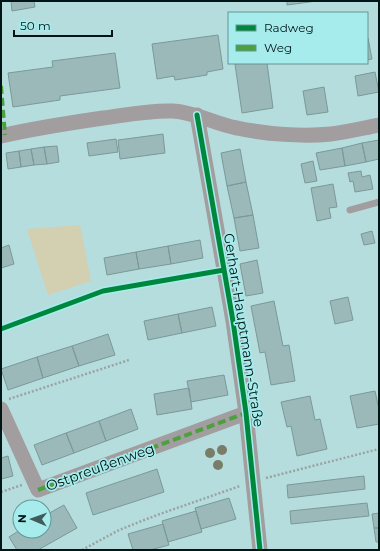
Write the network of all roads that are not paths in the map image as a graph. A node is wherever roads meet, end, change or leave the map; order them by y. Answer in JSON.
{"nodes":[{"id":1,"x":197,"y":116,"type":"junction"},
{"id":2,"x":379,"y":125,"type":"edge"},
{"id":3,"x":1,"y":136,"type":"edge"},
{"id":4,"x":379,"y":202,"type":"edge"},
{"id":5,"x":350,"y":210,"type":"dead end"},
{"id":6,"x":5,"y":404,"type":"edge"},
{"id":7,"x":246,"y":413,"type":"junction"},
{"id":8,"x":260,"y":550,"type":"edge"}],
"edges":[{"from":1,"to":2,"type":"street"},
{"from":1,"to":3,"type":"street"},
{"from":1,"to":7,"type":"street","name":"Gerhart-Hauptmann-Straße"},
{"from":4,"to":5,"type":"lane"},
{"from":6,"to":7,"type":"street","name":"Ostpreußenweg"},
{"from":7,"to":8,"type":"street","name":"Gerhart-Hauptmann-Straße"}]}
